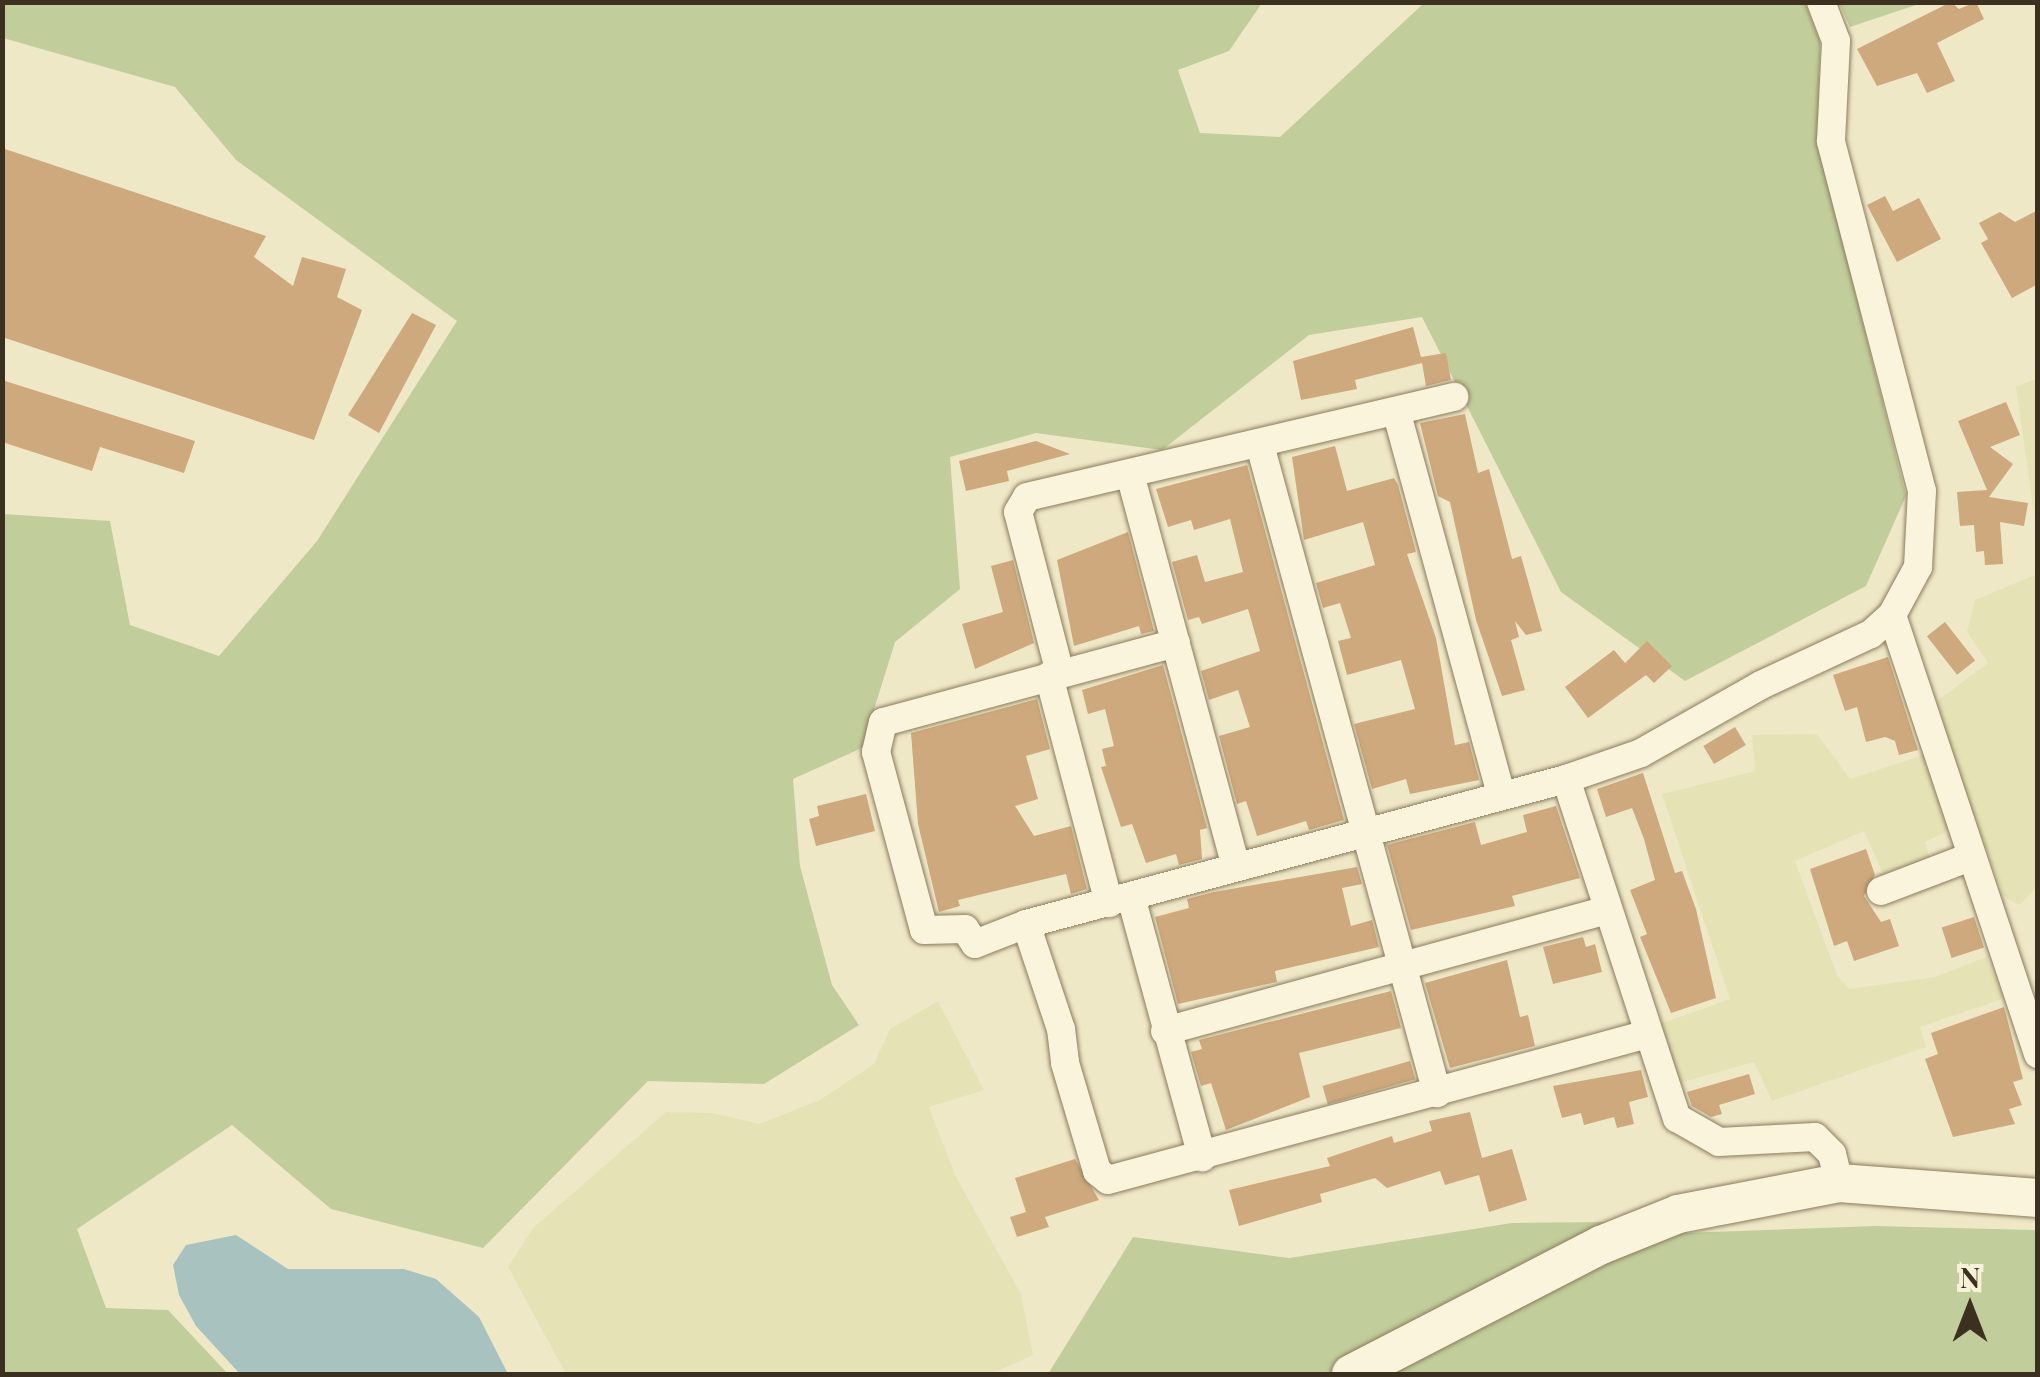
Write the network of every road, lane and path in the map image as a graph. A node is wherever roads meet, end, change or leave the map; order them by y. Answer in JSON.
{"nodes":[{"id":1,"x":1820,"y":2,"type":"edge"},
{"id":2,"x":1454,"y":397,"type":"dead end"},
{"id":3,"x":1397,"y":414,"type":"junction"},
{"id":4,"x":1260,"y":444,"type":"junction"},
{"id":5,"x":1130,"y":474,"type":"junction"},
{"id":6,"x":1892,"y":615,"type":"junction"},
{"id":7,"x":1176,"y":643,"type":"junction"},
{"id":8,"x":1054,"y":675,"type":"junction"},
{"id":9,"x":1566,"y":779,"type":"junction"},
{"id":10,"x":1502,"y":794,"type":"junction"},
{"id":11,"x":1368,"y":831,"type":"junction"},
{"id":12,"x":1970,"y":857,"type":"junction"},
{"id":13,"x":1236,"y":866,"type":"junction"},
{"id":14,"x":1881,"y":891,"type":"dead end"},
{"id":15,"x":1120,"y":900,"type":"junction"},
{"id":16,"x":1606,"y":910,"type":"junction"},
{"id":17,"x":1026,"y":924,"type":"junction"},
{"id":18,"x":1404,"y":965,"type":"junction"},
{"id":19,"x":1166,"y":1031,"type":"junction"},
{"id":20,"x":1648,"y":1034,"type":"junction"},
{"id":21,"x":2038,"y":1054,"type":"edge"},
{"id":22,"x":1438,"y":1093,"type":"junction"},
{"id":23,"x":1202,"y":1157,"type":"junction"},
{"id":24,"x":1840,"y":1183,"type":"junction"},
{"id":25,"x":2038,"y":1198,"type":"edge"},
{"id":26,"x":1351,"y":1374,"type":"edge"}],
"edges":[{"from":1,"to":6,"type":"street"},
{"from":2,"to":3,"type":"street"},
{"from":3,"to":4,"type":"street"},
{"from":3,"to":10,"type":"street"},
{"from":4,"to":5,"type":"street"},
{"from":4,"to":11,"type":"street"},
{"from":5,"to":7,"type":"street"},
{"from":5,"to":8,"type":"street"},
{"from":6,"to":9,"type":"street"},
{"from":6,"to":12,"type":"street"},
{"from":7,"to":8,"type":"street"},
{"from":7,"to":13,"type":"street"},
{"from":8,"to":15,"type":"street"},
{"from":8,"to":17,"type":"street"},
{"from":9,"to":10,"type":"street"},
{"from":9,"to":16,"type":"street"},
{"from":10,"to":11,"type":"street"},
{"from":11,"to":13,"type":"street"},
{"from":11,"to":18,"type":"street"},
{"from":12,"to":14,"type":"street"},
{"from":12,"to":21,"type":"street"},
{"from":13,"to":15,"type":"street"},
{"from":15,"to":17,"type":"street"},
{"from":15,"to":19,"type":"street"},
{"from":16,"to":18,"type":"street"},
{"from":16,"to":20,"type":"street"},
{"from":17,"to":23,"type":"street"},
{"from":18,"to":19,"type":"street"},
{"from":18,"to":22,"type":"street"},
{"from":19,"to":23,"type":"street"},
{"from":20,"to":22,"type":"street"},
{"from":20,"to":24,"type":"street"},
{"from":22,"to":23,"type":"street"},
{"from":24,"to":25,"type":"street"},
{"from":24,"to":26,"type":"street"}]}
